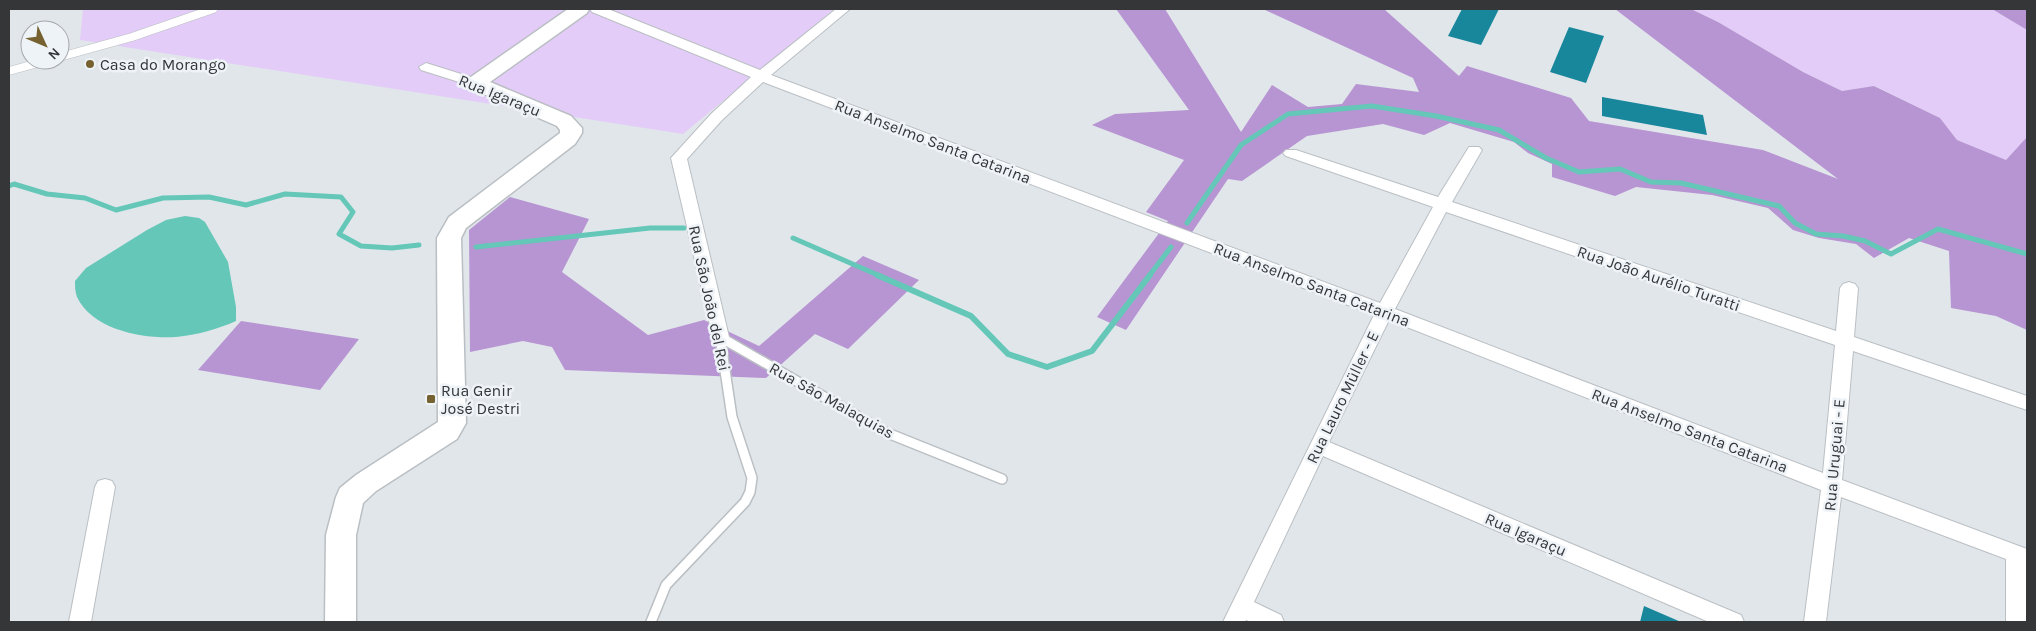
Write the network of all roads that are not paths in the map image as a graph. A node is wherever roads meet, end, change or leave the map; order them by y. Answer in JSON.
{"nodes":[{"id":1,"x":213,"y":9,"type":"edge"},
{"id":2,"x":580,"y":9,"type":"edge"},
{"id":3,"x":597,"y":9,"type":"edge"},
{"id":4,"x":844,"y":9,"type":"edge"},
{"id":5,"x":70,"y":54,"type":"edge"},
{"id":6,"x":426,"y":67,"type":"dead end"},
{"id":7,"x":761,"y":76,"type":"junction"},
{"id":8,"x":475,"y":83,"type":"junction"},
{"id":9,"x":1474,"y":150,"type":"dead end"},
{"id":10,"x":1291,"y":153,"type":"dead end"},
{"id":11,"x":1441,"y":204,"type":"junction"},
{"id":12,"x":1848,"y":288,"type":"dead end"},
{"id":13,"x":1383,"y":311,"type":"junction"},
{"id":14,"x":720,"y":337,"type":"junction"},
{"id":15,"x":1844,"y":340,"type":"junction"},
{"id":16,"x":2027,"y":403,"type":"edge"},
{"id":17,"x":1319,"y":446,"type":"junction"},
{"id":18,"x":1002,"y":479,"type":"dead end"},
{"id":19,"x":1832,"y":485,"type":"junction"},
{"id":20,"x":104,"y":487,"type":"dead end"},
{"id":21,"x":2021,"y":556,"type":"edge"},
{"id":22,"x":1238,"y":614,"type":"edge"},
{"id":23,"x":80,"y":622,"type":"edge"},
{"id":24,"x":340,"y":622,"type":"edge"},
{"id":25,"x":650,"y":622,"type":"edge"},
{"id":26,"x":1273,"y":622,"type":"edge"},
{"id":27,"x":1733,"y":622,"type":"edge"},
{"id":28,"x":1815,"y":622,"type":"edge"},
{"id":29,"x":2016,"y":622,"type":"edge"}],
"edges":[{"from":1,"to":5,"type":"lane"},
{"from":2,"to":8,"type":"street"},
{"from":3,"to":7,"type":"street","name":"Rua Anselmo Santa Catarina"},
{"from":4,"to":7,"type":"street","name":"Rua São João del Rei"},
{"from":6,"to":8,"type":"street","name":"Rua Igaraçu"},
{"from":7,"to":13,"type":"street","name":"Rua Anselmo Santa Catarina"},
{"from":7,"to":14,"type":"street","name":"Rua São João del Rei"},
{"from":8,"to":24,"type":"street","name":"Rua Igaraçu"},
{"from":9,"to":11,"type":"street","name":"Rua Lauro Müller - E"},
{"from":10,"to":11,"type":"street","name":"Rua João Aurélio Turatti"},
{"from":11,"to":13,"type":"street","name":"Rua Lauro Müller - E"},
{"from":11,"to":15,"type":"street","name":"Rua João Aurélio Turatti"},
{"from":12,"to":15,"type":"street","name":"Rua Uruguai - E"},
{"from":13,"to":17,"type":"street","name":"Rua Lauro Müller - E"},
{"from":13,"to":19,"type":"street","name":"Rua Anselmo Santa Catarina"},
{"from":14,"to":18,"type":"lane","name":"Rua São Malaquias"},
{"from":14,"to":25,"type":"lane","name":"Rua São João del Rei"},
{"from":15,"to":16,"type":"street","name":"Rua João Aurélio Turatti"},
{"from":15,"to":19,"type":"street","name":"Rua Uruguai - E"},
{"from":17,"to":22,"type":"street","name":"Rua Lauro Müller - E"},
{"from":17,"to":27,"type":"street","name":"Rua Igaraçu"},
{"from":19,"to":21,"type":"street","name":"Rua Anselmo Santa Catarina"},
{"from":19,"to":28,"type":"street","name":"Rua Uruguai - E"},
{"from":20,"to":23,"type":"street"},
{"from":21,"to":29,"type":"street"},
{"from":22,"to":26,"type":"street"}]}
